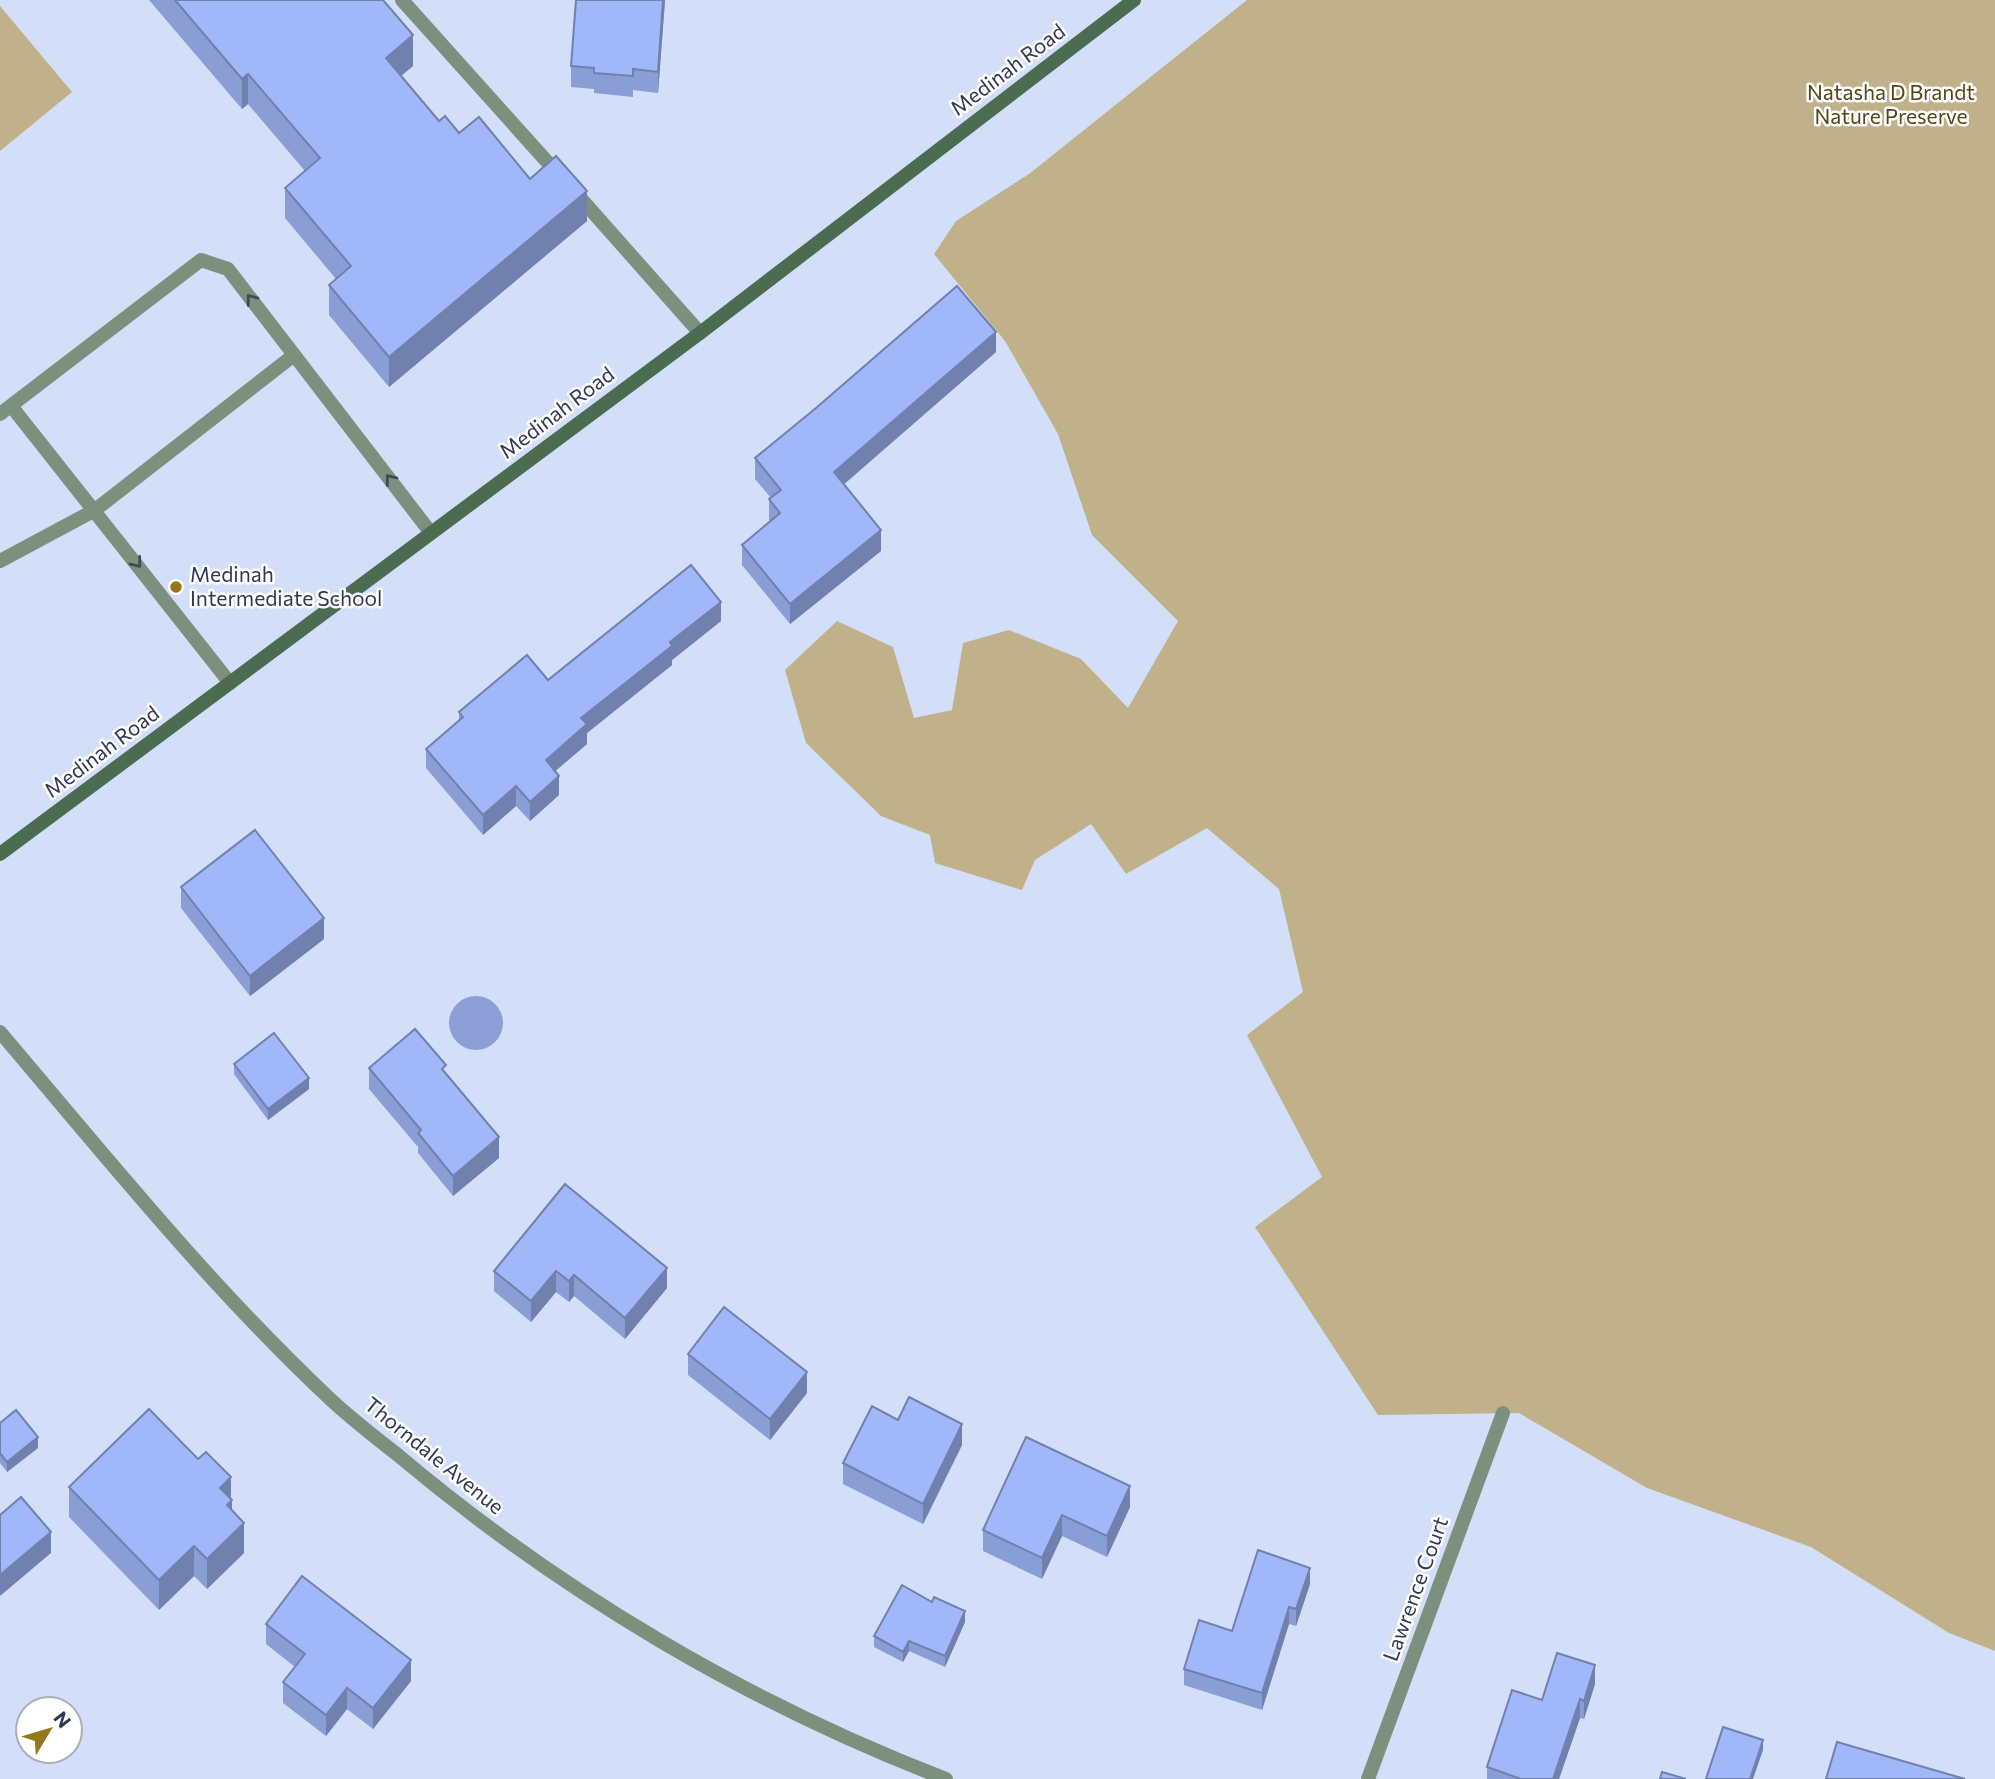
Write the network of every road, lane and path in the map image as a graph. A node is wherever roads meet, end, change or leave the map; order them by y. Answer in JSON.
{"nodes":[{"id":1,"x":402,"y":0,"type":"edge"},
{"id":2,"x":1134,"y":0,"type":"edge"},
{"id":3,"x":700,"y":333,"type":"junction"},
{"id":4,"x":294,"y":355,"type":"junction"},
{"id":5,"x":6,"y":411,"type":"edge"},
{"id":6,"x":95,"y":510,"type":"junction"},
{"id":7,"x":431,"y":533,"type":"junction"},
{"id":8,"x":0,"y":561,"type":"edge"},
{"id":9,"x":230,"y":682,"type":"junction"},
{"id":10,"x":0,"y":854,"type":"edge"},
{"id":11,"x":0,"y":1032,"type":"edge"},
{"id":12,"x":1503,"y":1413,"type":"dead end"},
{"id":13,"x":946,"y":1779,"type":"edge"},
{"id":14,"x":1368,"y":1779,"type":"edge"}],
"edges":[{"from":1,"to":3,"type":"street"},
{"from":2,"to":3,"type":"main road","name":"Medinah Road"},
{"from":3,"to":7,"type":"main road","name":"Medinah Road"},
{"from":4,"to":5,"type":"street","one_way":true},
{"from":4,"to":6,"type":"street"},
{"from":7,"to":4,"type":"street","one_way":true},
{"from":5,"to":6,"type":"street"},
{"from":6,"to":8,"type":"street"},
{"from":6,"to":9,"type":"street","one_way":true},
{"from":7,"to":9,"type":"main road","name":"Medinah Road"},
{"from":9,"to":10,"type":"main road","name":"Medinah Road"},
{"from":11,"to":13,"type":"street","name":"Thorndale Avenue"},
{"from":12,"to":14,"type":"street","name":"Lawrence Court"}]}
